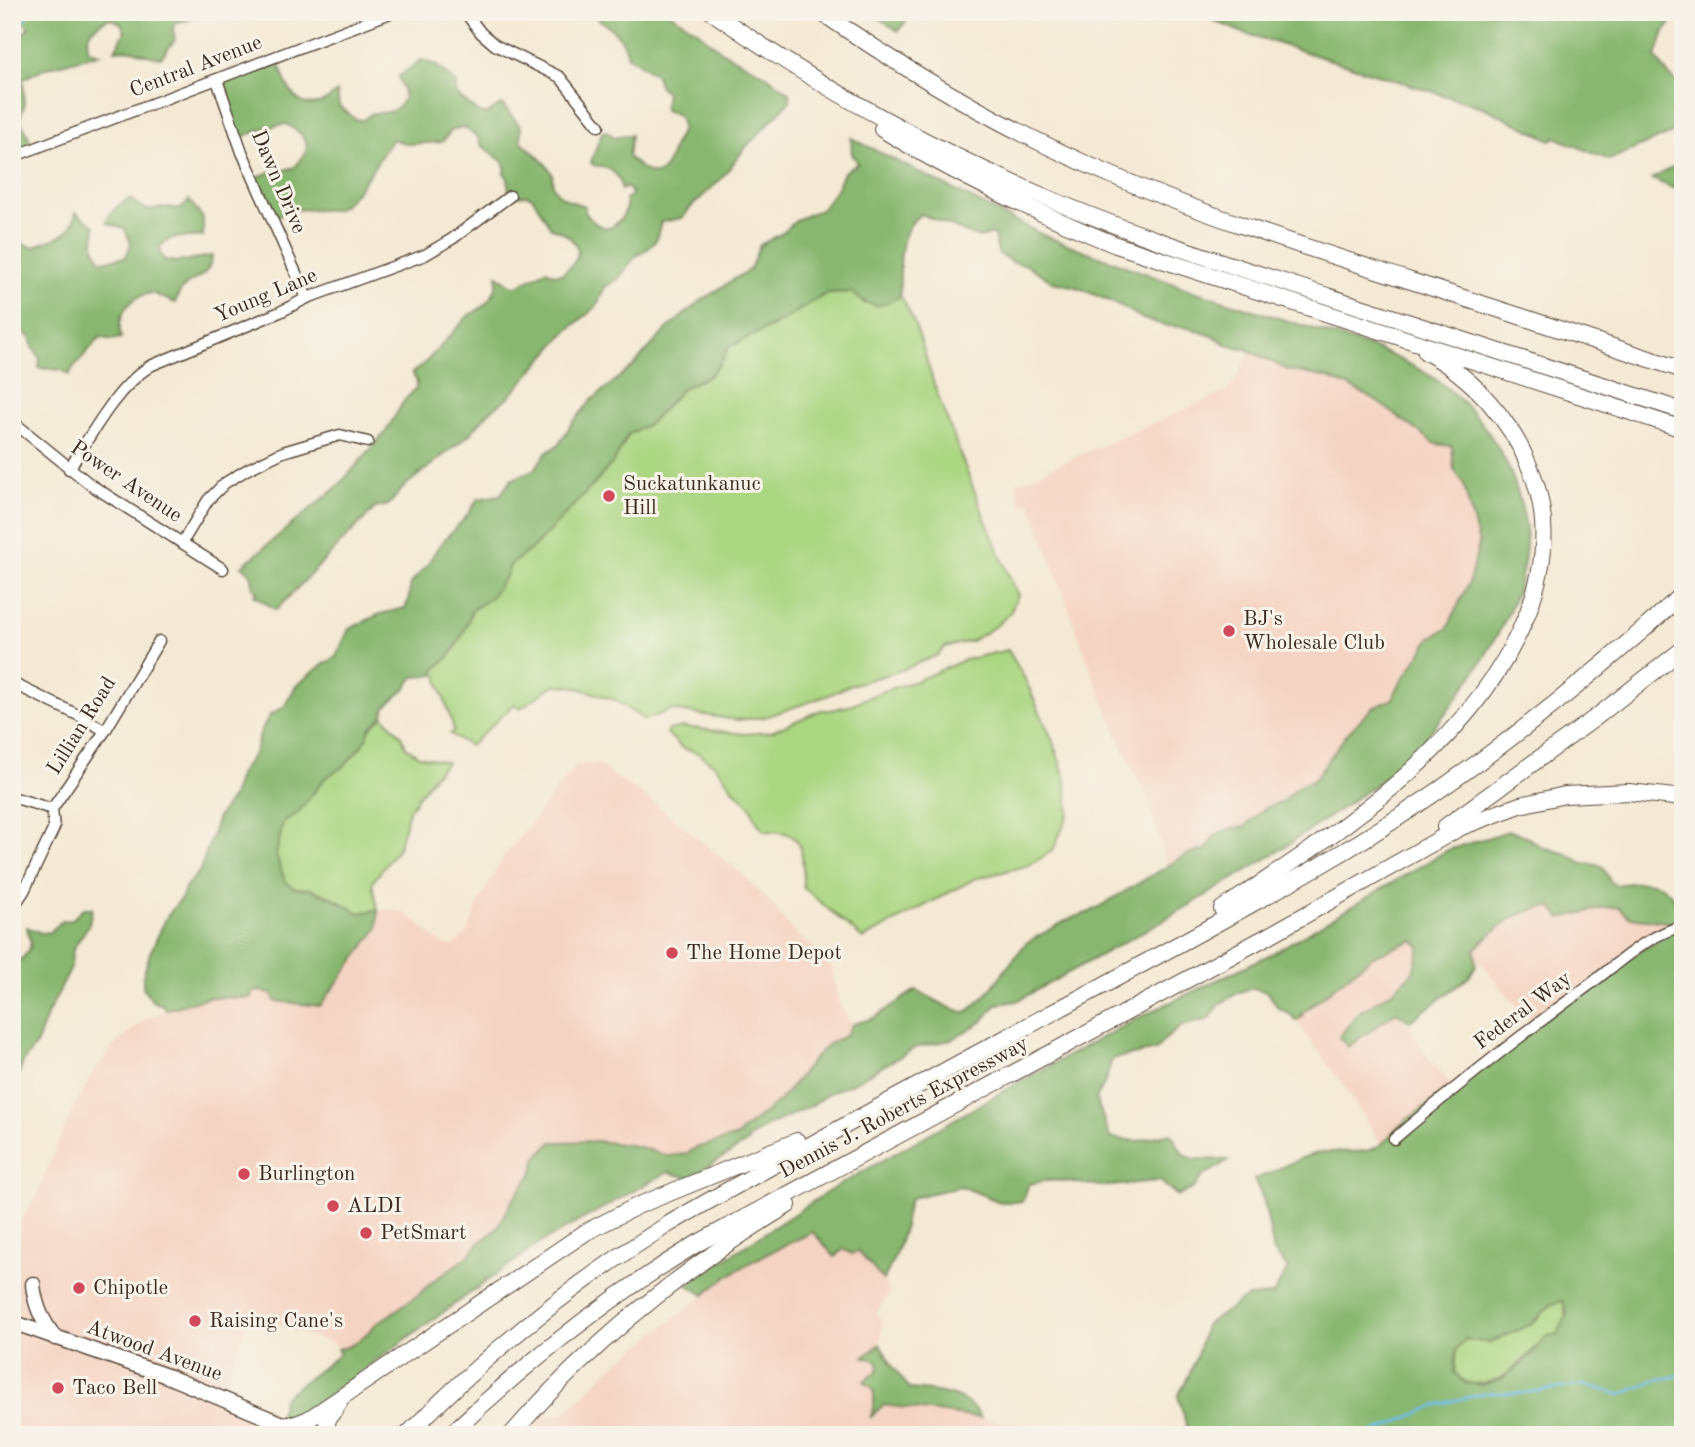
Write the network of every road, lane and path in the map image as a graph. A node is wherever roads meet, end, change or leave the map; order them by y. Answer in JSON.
{"nodes":[{"id":1,"x":393,"y":12,"type":"edge"},
{"id":2,"x":465,"y":12,"type":"edge"},
{"id":3,"x":712,"y":12,"type":"edge"},
{"id":4,"x":821,"y":12,"type":"edge"},
{"id":5,"x":756,"y":43,"type":"junction"},
{"id":6,"x":217,"y":80,"type":"junction"},
{"id":7,"x":599,"y":126,"type":"dead end"},
{"id":8,"x":12,"y":157,"type":"edge"},
{"id":9,"x":510,"y":196,"type":"dead end"},
{"id":10,"x":307,"y":298,"type":"junction"},
{"id":11,"x":1365,"y":328,"type":"junction"},
{"id":12,"x":1587,"y":338,"type":"junction"},
{"id":13,"x":1683,"y":361,"type":"edge"},
{"id":14,"x":1683,"y":370,"type":"edge"},
{"id":15,"x":1683,"y":411,"type":"edge"},
{"id":16,"x":12,"y":421,"type":"edge"},
{"id":17,"x":1683,"y":429,"type":"edge"},
{"id":18,"x":368,"y":442,"type":"dead end"},
{"id":19,"x":69,"y":469,"type":"junction"},
{"id":20,"x":182,"y":543,"type":"junction"},
{"id":21,"x":223,"y":569,"type":"dead end"},
{"id":22,"x":1683,"y":594,"type":"edge"},
{"id":23,"x":159,"y":641,"type":"dead end"},
{"id":24,"x":1683,"y":649,"type":"edge"},
{"id":25,"x":12,"y":683,"type":"edge"},
{"id":26,"x":105,"y":731,"type":"junction"},
{"id":27,"x":12,"y":797,"type":"edge"},
{"id":28,"x":1683,"y":798,"type":"edge"},
{"id":29,"x":52,"y":809,"type":"junction"},
{"id":30,"x":1405,"y":859,"type":"junction"},
{"id":31,"x":12,"y":909,"type":"edge"},
{"id":32,"x":1683,"y":926,"type":"edge"},
{"id":33,"x":1140,"y":965,"type":"junction"},
{"id":34,"x":873,"y":1108,"type":"junction"},
{"id":35,"x":934,"y":1115,"type":"junction"},
{"id":36,"x":1394,"y":1139,"type":"dead end"},
{"id":37,"x":33,"y":1284,"type":"dead end"},
{"id":38,"x":12,"y":1322,"type":"edge"},
{"id":39,"x":55,"y":1338,"type":"junction"},
{"id":40,"x":359,"y":1385,"type":"junction"},
{"id":41,"x":286,"y":1430,"type":"edge"},
{"id":42,"x":318,"y":1435,"type":"edge"},
{"id":43,"x":325,"y":1435,"type":"edge"},
{"id":44,"x":407,"y":1435,"type":"edge"},
{"id":45,"x":450,"y":1435,"type":"edge"},
{"id":46,"x":511,"y":1435,"type":"edge"}],
"edges":[{"from":1,"to":6,"type":"street","name":"Central Avenue"},
{"from":2,"to":7,"type":"street"},
{"from":3,"to":5,"type":"highway"},
{"from":4,"to":12,"type":"highway"},
{"from":5,"to":11,"type":"highway"},
{"from":5,"to":15,"type":"highway"},
{"from":6,"to":8,"type":"street","name":"Central Avenue"},
{"from":6,"to":10,"type":"street","name":"Dawn Drive"},
{"from":9,"to":10,"type":"street","name":"Young Lane"},
{"from":10,"to":19,"type":"street","name":"Young Lane"},
{"from":11,"to":17,"type":"highway"},
{"from":11,"to":33,"type":"highway"},
{"from":12,"to":13,"type":"highway"},
{"from":12,"to":14,"type":"highway"},
{"from":16,"to":19,"type":"street","name":"Power Avenue"},
{"from":18,"to":20,"type":"street"},
{"from":19,"to":20,"type":"street","name":"Power Avenue"},
{"from":20,"to":21,"type":"street","name":"Power Avenue"},
{"from":22,"to":33,"type":"highway"},
{"from":23,"to":26,"type":"street","name":"Lillian Road"},
{"from":24,"to":30,"type":"highway"},
{"from":25,"to":26,"type":"street"},
{"from":26,"to":29,"type":"street","name":"Lillian Road"},
{"from":27,"to":29,"type":"street"},
{"from":28,"to":30,"type":"highway"},
{"from":29,"to":31,"type":"street","name":"Lillian Road"},
{"from":30,"to":35,"type":"highway","name":"Dennis J. Roberts Expressway"},
{"from":32,"to":36,"type":"street","name":"Federal Way"},
{"from":33,"to":34,"type":"highway","name":"Dennis J. Roberts Expressway"},
{"from":34,"to":40,"type":"highway"},
{"from":34,"to":44,"type":"highway","name":"Dennis J. Roberts Expressway"},
{"from":35,"to":45,"type":"highway","name":"Dennis J. Roberts Expressway"},
{"from":35,"to":46,"type":"highway"},
{"from":37,"to":39,"type":"main road"},
{"from":38,"to":39,"type":"main road","name":"Atwood Avenue"},
{"from":39,"to":41,"type":"main road","name":"Atwood Avenue"},
{"from":40,"to":41,"type":"highway"},
{"from":40,"to":43,"type":"highway"},
{"from":41,"to":42,"type":"main road","name":"Atwood Avenue"}]}
